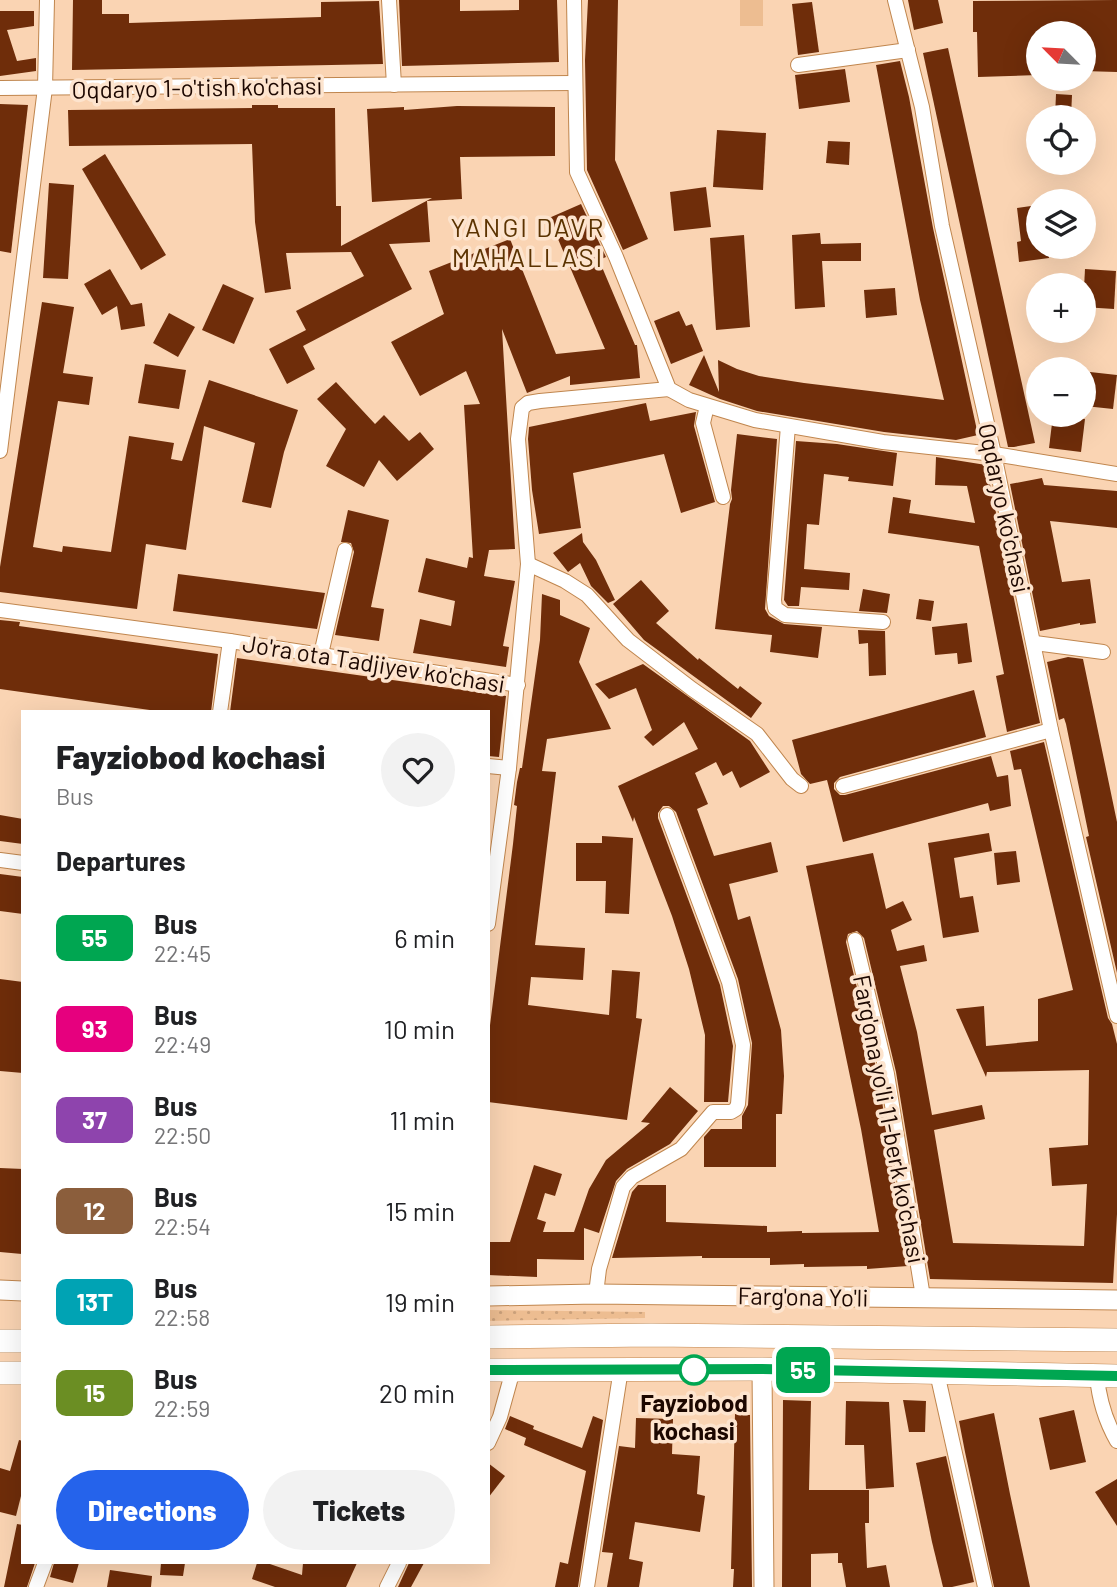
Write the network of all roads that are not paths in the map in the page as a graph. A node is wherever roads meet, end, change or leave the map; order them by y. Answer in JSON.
{"nodes":[{"id":1,"x":47,"y":0,"type":"edge"},
{"id":2,"x":389,"y":0,"type":"edge"},
{"id":3,"x":574,"y":0,"type":"edge"},
{"id":4,"x":895,"y":0,"type":"edge"},
{"id":5,"x":908,"y":50,"type":"junction"},
{"id":6,"x":798,"y":65,"type":"dead end"},
{"id":7,"x":574,"y":83,"type":"junction"},
{"id":8,"x":394,"y":85,"type":"junction"},
{"id":9,"x":0,"y":88,"type":"edge"},
{"id":10,"x":45,"y":89,"type":"junction"},
{"id":11,"x":669,"y":389,"type":"junction"},
{"id":12,"x":707,"y":405,"type":"junction"},
{"id":13,"x":788,"y":426,"type":"junction"},
{"id":14,"x":0,"y":451,"type":"edge"},
{"id":15,"x":994,"y":454,"type":"junction"},
{"id":16,"x":1117,"y":474,"type":"edge"},
{"id":17,"x":723,"y":497,"type":"dead end"},
{"id":18,"x":345,"y":550,"type":"dead end"},
{"id":19,"x":528,"y":564,"type":"junction"},
{"id":20,"x":0,"y":610,"type":"edge"},
{"id":21,"x":883,"y":622,"type":"dead end"},
{"id":22,"x":230,"y":641,"type":"junction"},
{"id":23,"x":1035,"y":643,"type":"junction"},
{"id":24,"x":1103,"y":652,"type":"dead end"},
{"id":25,"x":321,"y":654,"type":"junction"},
{"id":26,"x":517,"y":685,"type":"junction"},
{"id":27,"x":220,"y":710,"type":"edge"},
{"id":28,"x":1051,"y":730,"type":"junction"},
{"id":29,"x":490,"y":765,"type":"edge"},
{"id":30,"x":509,"y":768,"type":"junction"},
{"id":31,"x":801,"y":786,"type":"dead end"},
{"id":32,"x":843,"y":786,"type":"dead end"},
{"id":33,"x":667,"y":815,"type":"dead end"},
{"id":34,"x":0,"y":860,"type":"edge"},
{"id":35,"x":21,"y":863,"type":"edge"},
{"id":36,"x":490,"y":910,"type":"edge"},
{"id":37,"x":856,"y":940,"type":"dead end"},
{"id":38,"x":1117,"y":1016,"type":"edge"},
{"id":39,"x":0,"y":1290,"type":"edge"},
{"id":40,"x":21,"y":1291,"type":"edge"},
{"id":41,"x":596,"y":1294,"type":"junction"},
{"id":42,"x":490,"y":1296,"type":"edge"},
{"id":43,"x":923,"y":1297,"type":"junction"},
{"id":44,"x":1117,"y":1300,"type":"edge"},
{"id":45,"x":1117,"y":1330,"type":"edge"},
{"id":46,"x":490,"y":1337,"type":"edge"},
{"id":47,"x":1028,"y":1338,"type":"junction"},
{"id":48,"x":1117,"y":1340,"type":"edge"},
{"id":49,"x":0,"y":1341,"type":"edge"},
{"id":50,"x":21,"y":1341,"type":"edge"},
{"id":51,"x":621,"y":1369,"type":"junction"},
{"id":52,"x":762,"y":1369,"type":"junction"},
{"id":53,"x":490,"y":1370,"type":"edge"},
{"id":54,"x":513,"y":1370,"type":"junction"},
{"id":55,"x":0,"y":1373,"type":"edge"},
{"id":56,"x":21,"y":1373,"type":"edge"},
{"id":57,"x":937,"y":1373,"type":"junction"},
{"id":58,"x":1107,"y":1376,"type":"edge"},
{"id":59,"x":490,"y":1439,"type":"edge"},
{"id":60,"x":1117,"y":1441,"type":"edge"},
{"id":61,"x":45,"y":1564,"type":"edge"},
{"id":62,"x":398,"y":1564,"type":"edge"},
{"id":63,"x":36,"y":1587,"type":"edge"},
{"id":64,"x":387,"y":1587,"type":"edge"},
{"id":65,"x":587,"y":1587,"type":"edge"},
{"id":66,"x":765,"y":1587,"type":"edge"},
{"id":67,"x":985,"y":1587,"type":"edge"}],
"edges":[{"from":1,"to":10,"type":"street"},
{"from":2,"to":8,"type":"street"},
{"from":3,"to":7,"type":"street"},
{"from":4,"to":5,"type":"street","name":"Oqdaryo ko'chasi"},
{"from":5,"to":6,"type":"street"},
{"from":5,"to":15,"type":"street","name":"Oqdaryo ko'chasi"},
{"from":7,"to":8,"type":"street","name":"Oqdaryo 1-o'tish ko'chasi"},
{"from":7,"to":11,"type":"street"},
{"from":8,"to":10,"type":"street","name":"Oqdaryo 1-o'tish ko'chasi"},
{"from":9,"to":10,"type":"street","name":"Oqdaryo 1-o'tish ko'chasi"},
{"from":10,"to":14,"type":"street"},
{"from":11,"to":12,"type":"street"},
{"from":11,"to":19,"type":"street"},
{"from":12,"to":13,"type":"street"},
{"from":12,"to":17,"type":"street"},
{"from":13,"to":15,"type":"street"},
{"from":13,"to":21,"type":"street"},
{"from":15,"to":16,"type":"street"},
{"from":15,"to":23,"type":"street","name":"Oqdaryo ko'chasi"},
{"from":18,"to":25,"type":"street"},
{"from":19,"to":26,"type":"street"},
{"from":19,"to":31,"type":"street"},
{"from":20,"to":22,"type":"street","name":"Jo'ra ota Tadjiyev ko'chasi"},
{"from":22,"to":25,"type":"street","name":"Jo'ra ota Tadjiyev ko'chasi"},
{"from":22,"to":27,"type":"street","name":"Jo'ra ota Tadjiyev ko'chasi"},
{"from":23,"to":24,"type":"street"},
{"from":23,"to":28,"type":"street","name":"Oqdaryo ko'chasi"},
{"from":25,"to":26,"type":"street","name":"Jo'ra ota Tadjiyev ko'chasi"},
{"from":26,"to":30,"type":"street"},
{"from":28,"to":32,"type":"street"},
{"from":28,"to":38,"type":"street","name":"Oqdaryo ko'chasi"},
{"from":29,"to":30,"type":"street"},
{"from":30,"to":36,"type":"street"},
{"from":33,"to":41,"type":"street"},
{"from":34,"to":35,"type":"street"},
{"from":37,"to":43,"type":"street","name":"Farg'ona yo'li 11-berk ko'chasi"},
{"from":39,"to":40,"type":"street"},
{"from":41,"to":42,"type":"street","name":"Farg'ona Yo'li"},
{"from":41,"to":43,"type":"street","name":"Farg'ona Yo'li"},
{"from":43,"to":44,"type":"street","name":"Farg'ona Yo'li"},
{"from":45,"to":47,"type":"main road"},
{"from":46,"to":47,"type":"main road","name":"Farg'ona Yo'li"},
{"from":47,"to":48,"type":"main road","name":"Farg'ona Yo'li"},
{"from":49,"to":50,"type":"main road"},
{"from":51,"to":52,"type":"main road"},
{"from":51,"to":54,"type":"main road"},
{"from":51,"to":65,"type":"street"},
{"from":52,"to":57,"type":"main road"},
{"from":52,"to":66,"type":"street"},
{"from":53,"to":54,"type":"main road"},
{"from":54,"to":59,"type":"street"},
{"from":55,"to":56,"type":"main road"},
{"from":57,"to":58,"type":"main road"},
{"from":57,"to":67,"type":"street"},
{"from":58,"to":60,"type":"street"},
{"from":61,"to":63,"type":"street"},
{"from":62,"to":64,"type":"street"}]}
